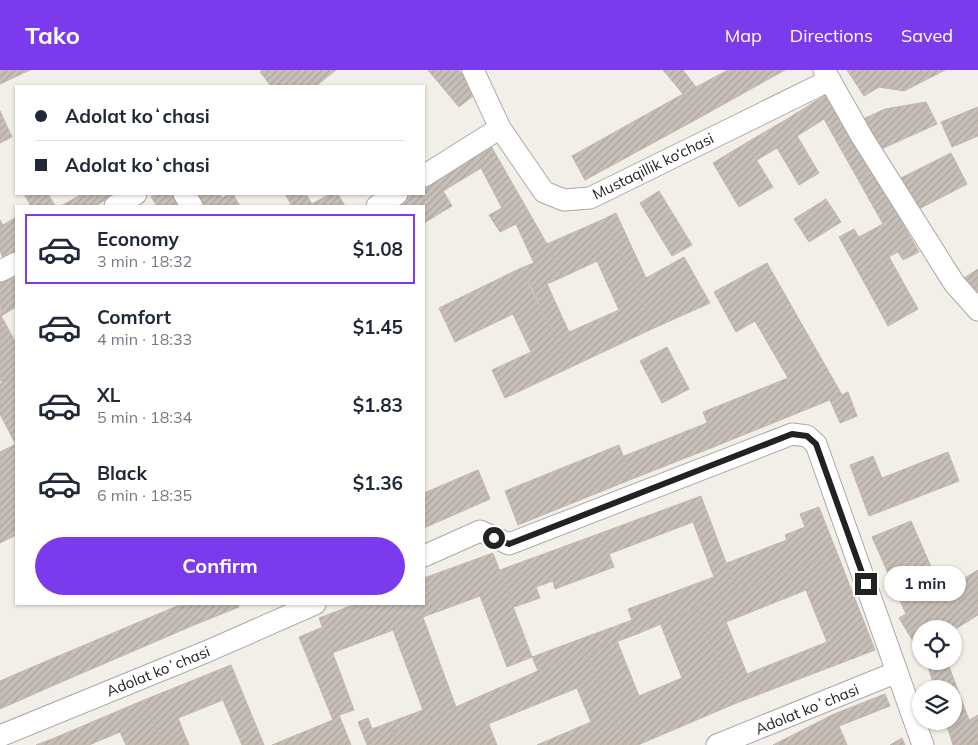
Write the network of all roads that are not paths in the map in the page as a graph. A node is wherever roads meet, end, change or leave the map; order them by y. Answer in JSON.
{"nodes":[{"id":1,"x":473,"y":70,"type":"edge"},
{"id":2,"x":827,"y":75,"type":"edge"},
{"id":3,"x":500,"y":128,"type":"junction"},
{"id":4,"x":425,"y":175,"type":"edge"},
{"id":5,"x":134,"y":195,"type":"edge"},
{"id":6,"x":395,"y":195,"type":"edge"},
{"id":7,"x":117,"y":205,"type":"edge"},
{"id":8,"x":379,"y":205,"type":"edge"},
{"id":9,"x":15,"y":264,"type":"edge"},
{"id":10,"x":0,"y":271,"type":"edge"},
{"id":11,"x":978,"y":310,"type":"edge"},
{"id":12,"x":425,"y":556,"type":"edge"},
{"id":13,"x":313,"y":605,"type":"edge"},
{"id":14,"x":897,"y":672,"type":"junction"},
{"id":15,"x":0,"y":736,"type":"edge"},
{"id":16,"x":717,"y":745,"type":"edge"},
{"id":17,"x":923,"y":745,"type":"edge"}],
"edges":[{"from":1,"to":3,"type":"street","name":"Mustaqillik ko‘chasi"},
{"from":2,"to":3,"type":"street","name":"Mustaqillik ko‘chasi"},
{"from":2,"to":11,"type":"street","name":"Mustaqillik ko‘chasi"},
{"from":3,"to":4,"type":"street"},
{"from":5,"to":7,"type":"street"},
{"from":6,"to":8,"type":"street"},
{"from":9,"to":10,"type":"street"},
{"from":12,"to":14,"type":"street"},
{"from":13,"to":15,"type":"street","name":"Adolat koʻchasi"},
{"from":14,"to":16,"type":"street","name":"Adolat koʻchasi"},
{"from":14,"to":17,"type":"street"}]}
